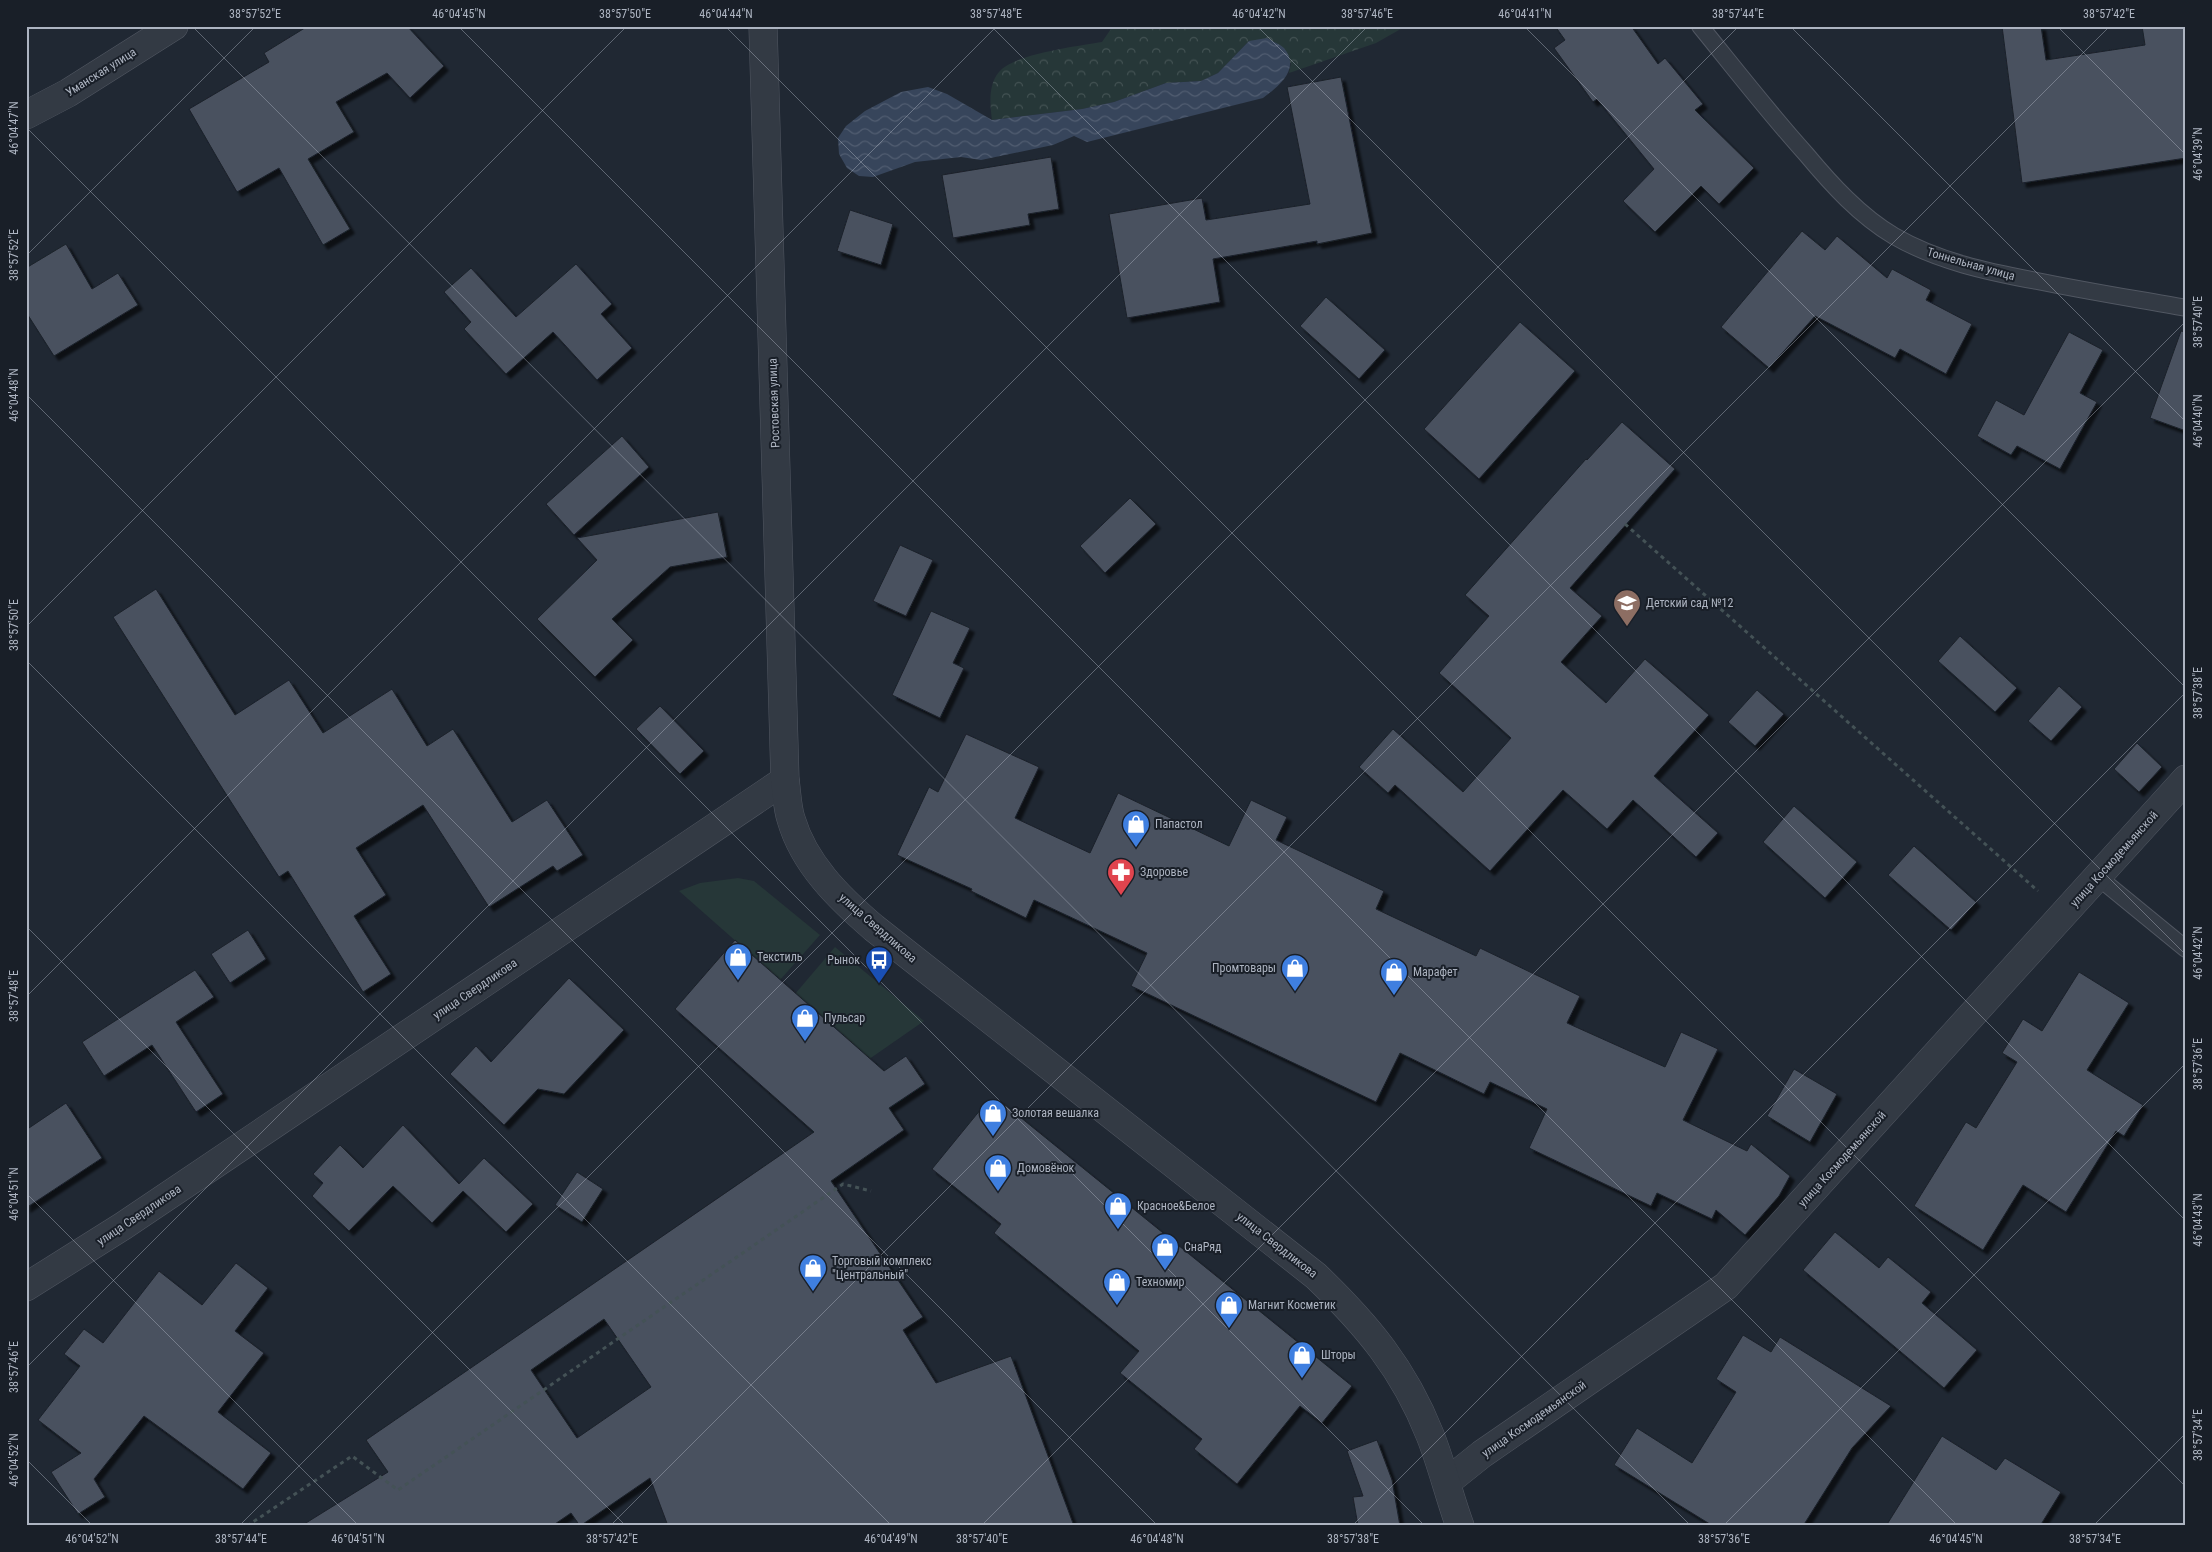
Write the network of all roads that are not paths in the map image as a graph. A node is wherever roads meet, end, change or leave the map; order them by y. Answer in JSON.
{"nodes":[{"id":1,"x":174,"y":26,"type":"edge"},
{"id":2,"x":763,"y":26,"type":"edge"},
{"id":3,"x":1700,"y":26,"type":"edge"},
{"id":4,"x":26,"y":115,"type":"edge"},
{"id":5,"x":2186,"y":308,"type":"edge"},
{"id":6,"x":2186,"y":779,"type":"edge"},
{"id":7,"x":785,"y":780,"type":"junction"},
{"id":8,"x":2098,"y":877,"type":"junction"},
{"id":9,"x":2186,"y":949,"type":"edge"},
{"id":10,"x":26,"y":1286,"type":"edge"},
{"id":11,"x":1447,"y":1482,"type":"junction"},
{"id":12,"x":1459,"y":1524,"type":"edge"}],
"edges":[{"from":1,"to":4,"type":"street","name":"Уманская улица"},
{"from":2,"to":7,"type":"street","name":"Ростовская улица"},
{"from":3,"to":5,"type":"lane","name":"Тоннельная улица"},
{"from":6,"to":8,"type":"street","name":"улица Космодемьянской"},
{"from":7,"to":10,"type":"street","name":"улица Свердликова"},
{"from":7,"to":11,"type":"street","name":"улица Свердликова"},
{"from":8,"to":9,"type":"lane"},
{"from":8,"to":11,"type":"street","name":"улица Космодемьянской"},
{"from":11,"to":12,"type":"street","name":"улица Свердликова"}]}
